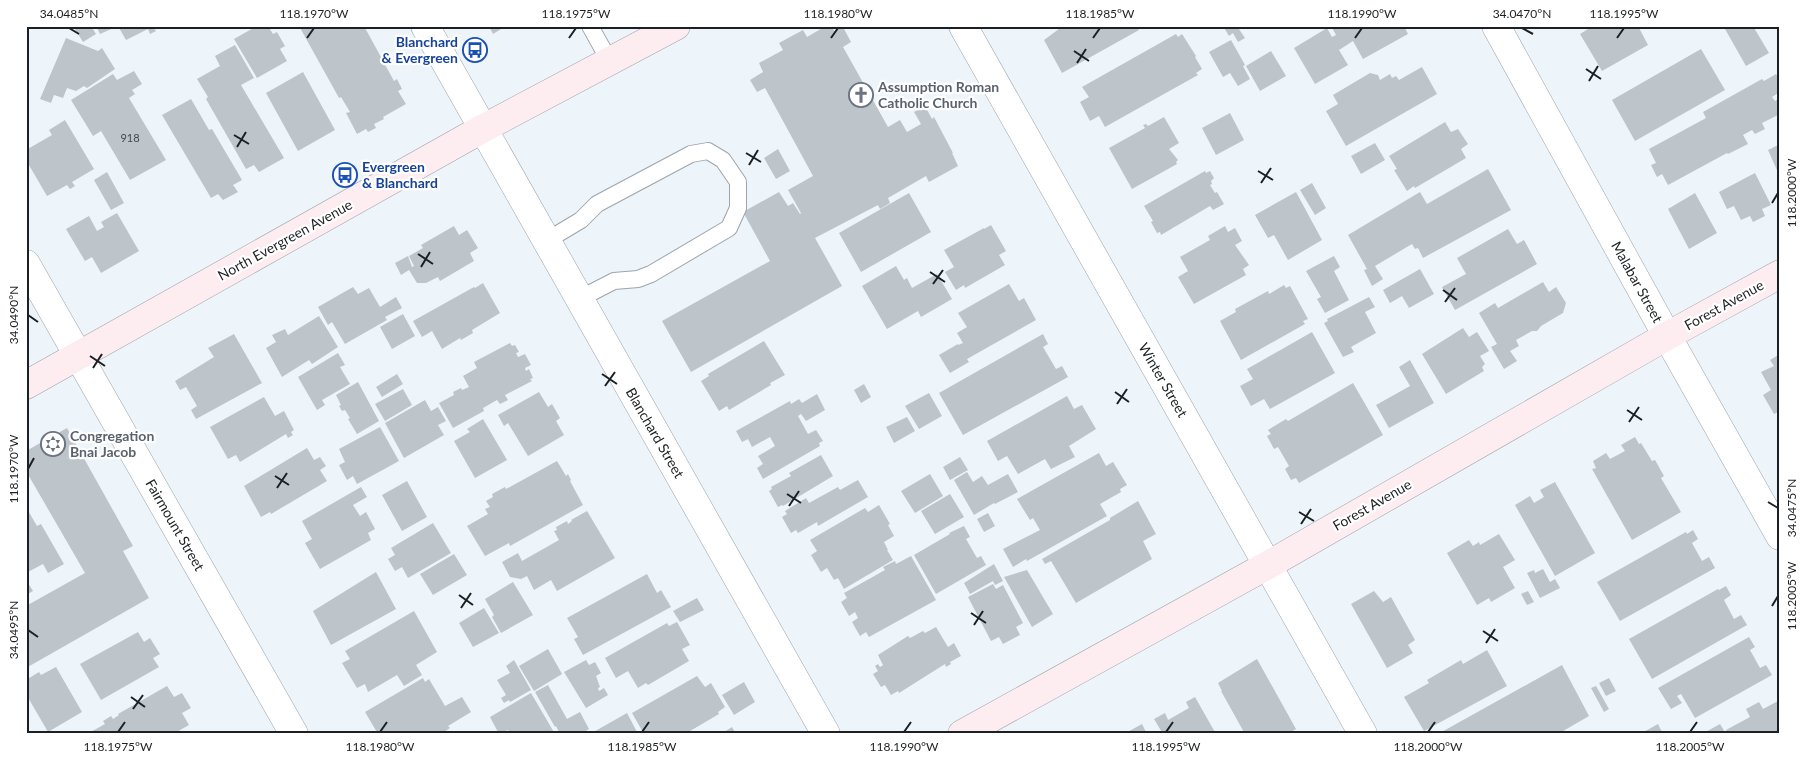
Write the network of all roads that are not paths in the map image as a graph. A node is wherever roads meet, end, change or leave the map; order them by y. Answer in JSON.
{"nodes":[{"id":1,"x":425,"y":26,"type":"edge"},
{"id":2,"x":590,"y":26,"type":"edge"},
{"id":3,"x":962,"y":26,"type":"edge"},
{"id":4,"x":1496,"y":26,"type":"edge"},
{"id":5,"x":667,"y":28,"type":"edge"},
{"id":6,"x":610,"y":62,"type":"junction"},
{"id":7,"x":482,"y":129,"type":"junction"},
{"id":8,"x":546,"y":241,"type":"junction"},
{"id":9,"x":26,"y":264,"type":"edge"},
{"id":10,"x":1780,"y":274,"type":"edge"},
{"id":11,"x":578,"y":299,"type":"junction"},
{"id":12,"x":1667,"y":336,"type":"junction"},
{"id":13,"x":78,"y":356,"type":"junction"},
{"id":14,"x":26,"y":385,"type":"edge"},
{"id":15,"x":1780,"y":536,"type":"edge"},
{"id":16,"x":1268,"y":565,"type":"junction"},
{"id":17,"x":294,"y":734,"type":"edge"},
{"id":18,"x":826,"y":734,"type":"edge"},
{"id":19,"x":962,"y":734,"type":"edge"},
{"id":20,"x":1363,"y":734,"type":"edge"}],
"edges":[{"from":1,"to":7,"type":"street","name":"Blanchard Street"},
{"from":2,"to":6,"type":"lane"},
{"from":3,"to":16,"type":"street","name":"Winter Street"},
{"from":4,"to":12,"type":"street","name":"Malabar Street"},
{"from":5,"to":6,"type":"street","name":"North Evergreen Avenue"},
{"from":6,"to":7,"type":"street","name":"North Evergreen Avenue"},
{"from":7,"to":8,"type":"street","name":"Blanchard Street"},
{"from":7,"to":13,"type":"street","name":"North Evergreen Avenue"},
{"from":8,"to":11,"type":"street","name":"Blanchard Street"},
{"from":8,"to":11,"type":"lane"},
{"from":9,"to":13,"type":"street","name":"Fairmount Street"},
{"from":10,"to":12,"type":"street","name":"Forest Avenue"},
{"from":11,"to":18,"type":"street","name":"Blanchard Street"},
{"from":12,"to":15,"type":"street","name":"Malabar Street"},
{"from":12,"to":16,"type":"street","name":"Forest Avenue"},
{"from":13,"to":14,"type":"street","name":"North Evergreen Avenue"},
{"from":13,"to":17,"type":"street","name":"Fairmount Street"},
{"from":16,"to":19,"type":"street","name":"Forest Avenue"},
{"from":16,"to":20,"type":"street","name":"Winter Street"}]}
